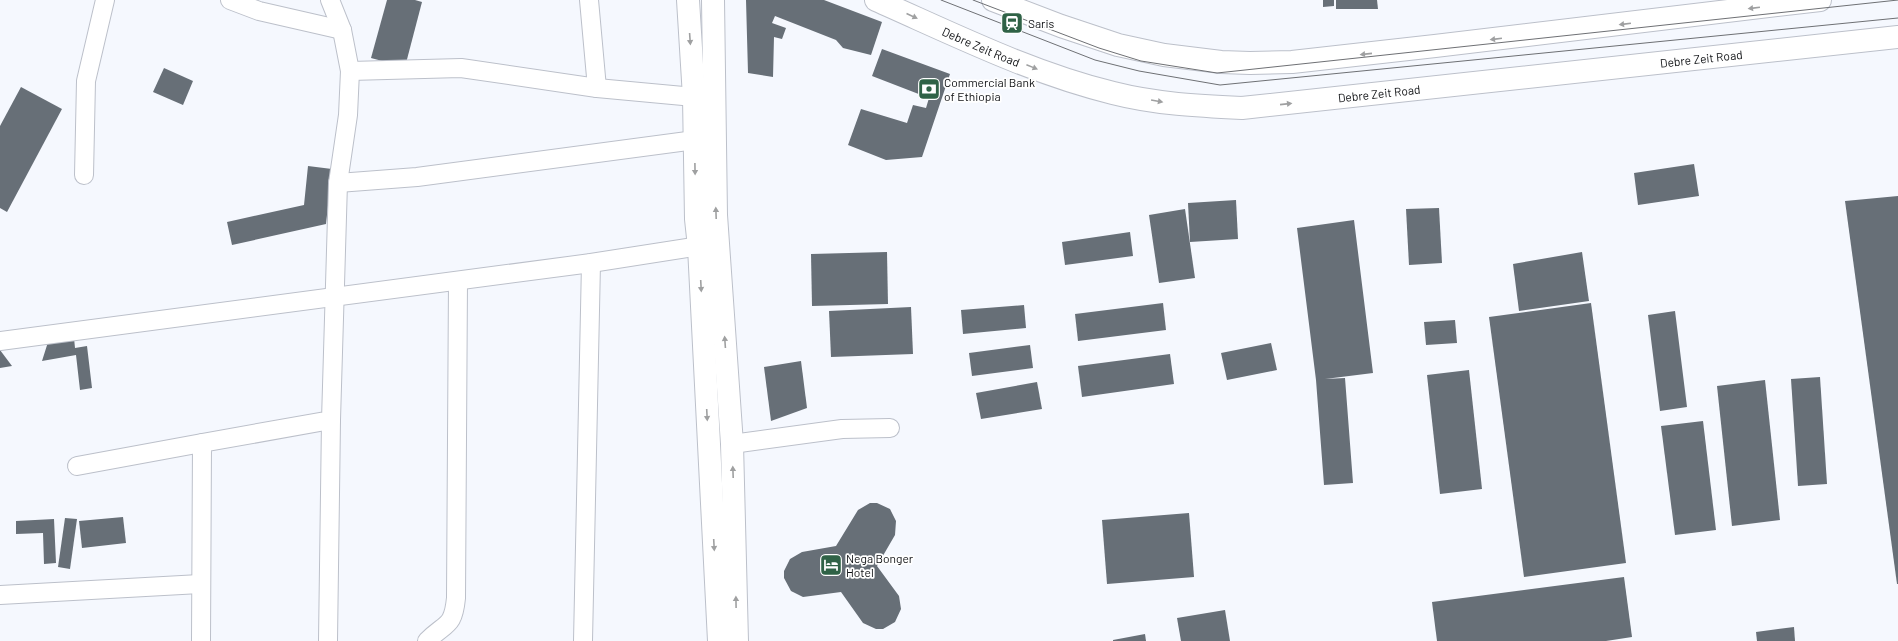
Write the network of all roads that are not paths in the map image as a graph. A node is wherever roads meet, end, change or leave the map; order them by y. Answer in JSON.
{"nodes":[{"id":1,"x":105,"y":0,"type":"edge"},
{"id":2,"x":230,"y":0,"type":"edge"},
{"id":3,"x":330,"y":0,"type":"edge"},
{"id":4,"x":589,"y":0,"type":"edge"},
{"id":5,"x":688,"y":0,"type":"edge"},
{"id":6,"x":713,"y":0,"type":"edge"},
{"id":7,"x":876,"y":0,"type":"edge"},
{"id":8,"x":993,"y":0,"type":"edge"},
{"id":9,"x":1820,"y":0,"type":"edge"},
{"id":10,"x":342,"y":30,"type":"junction"},
{"id":11,"x":1898,"y":37,"type":"edge"},
{"id":12,"x":350,"y":71,"type":"junction"},
{"id":13,"x":597,"y":88,"type":"junction"},
{"id":14,"x":694,"y":97,"type":"junction"},
{"id":15,"x":694,"y":140,"type":"junction"},
{"id":16,"x":84,"y":175,"type":"dead end"},
{"id":17,"x":338,"y":183,"type":"junction"},
{"id":18,"x":708,"y":245,"type":"junction"},
{"id":19,"x":591,"y":263,"type":"junction"},
{"id":20,"x":458,"y":281,"type":"junction"},
{"id":21,"x":336,"y":296,"type":"junction"},
{"id":22,"x":0,"y":341,"type":"edge"},
{"id":23,"x":331,"y":420,"type":"junction"},
{"id":24,"x":890,"y":428,"type":"dead end"},
{"id":25,"x":202,"y":443,"type":"junction"},
{"id":26,"x":732,"y":444,"type":"junction"},
{"id":27,"x":76,"y":466,"type":"dead end"},
{"id":28,"x":200,"y":584,"type":"junction"},
{"id":29,"x":0,"y":595,"type":"edge"},
{"id":30,"x":201,"y":641,"type":"edge"},
{"id":31,"x":328,"y":641,"type":"edge"},
{"id":32,"x":427,"y":641,"type":"edge"},
{"id":33,"x":582,"y":641,"type":"edge"},
{"id":34,"x":719,"y":641,"type":"edge"},
{"id":35,"x":737,"y":641,"type":"edge"}],
"edges":[{"from":1,"to":16,"type":"street"},
{"from":2,"to":10,"type":"street"},
{"from":3,"to":10,"type":"street"},
{"from":4,"to":13,"type":"street"},
{"from":5,"to":14,"type":"main road","one_way":true},
{"from":18,"to":6,"type":"main road","one_way":true},
{"from":7,"to":11,"type":"main road","name":"Debre Zeit Road","one_way":true},
{"from":9,"to":8,"type":"main road","one_way":true},
{"from":10,"to":12,"type":"street"},
{"from":12,"to":13,"type":"street"},
{"from":12,"to":17,"type":"street"},
{"from":13,"to":14,"type":"street"},
{"from":14,"to":15,"type":"main road"},
{"from":15,"to":17,"type":"street"},
{"from":15,"to":18,"type":"main road","one_way":true},
{"from":17,"to":21,"type":"street"},
{"from":18,"to":19,"type":"street"},
{"from":26,"to":18,"type":"main road","one_way":true},
{"from":18,"to":34,"type":"main road","one_way":true},
{"from":19,"to":20,"type":"street"},
{"from":19,"to":33,"type":"street"},
{"from":20,"to":21,"type":"street"},
{"from":20,"to":32,"type":"street"},
{"from":21,"to":22,"type":"street"},
{"from":21,"to":23,"type":"street"},
{"from":23,"to":25,"type":"street"},
{"from":23,"to":31,"type":"street"},
{"from":24,"to":26,"type":"street"},
{"from":25,"to":27,"type":"street"},
{"from":25,"to":28,"type":"street"},
{"from":35,"to":26,"type":"main road","one_way":true},
{"from":28,"to":29,"type":"street"},
{"from":28,"to":30,"type":"street"}]}
